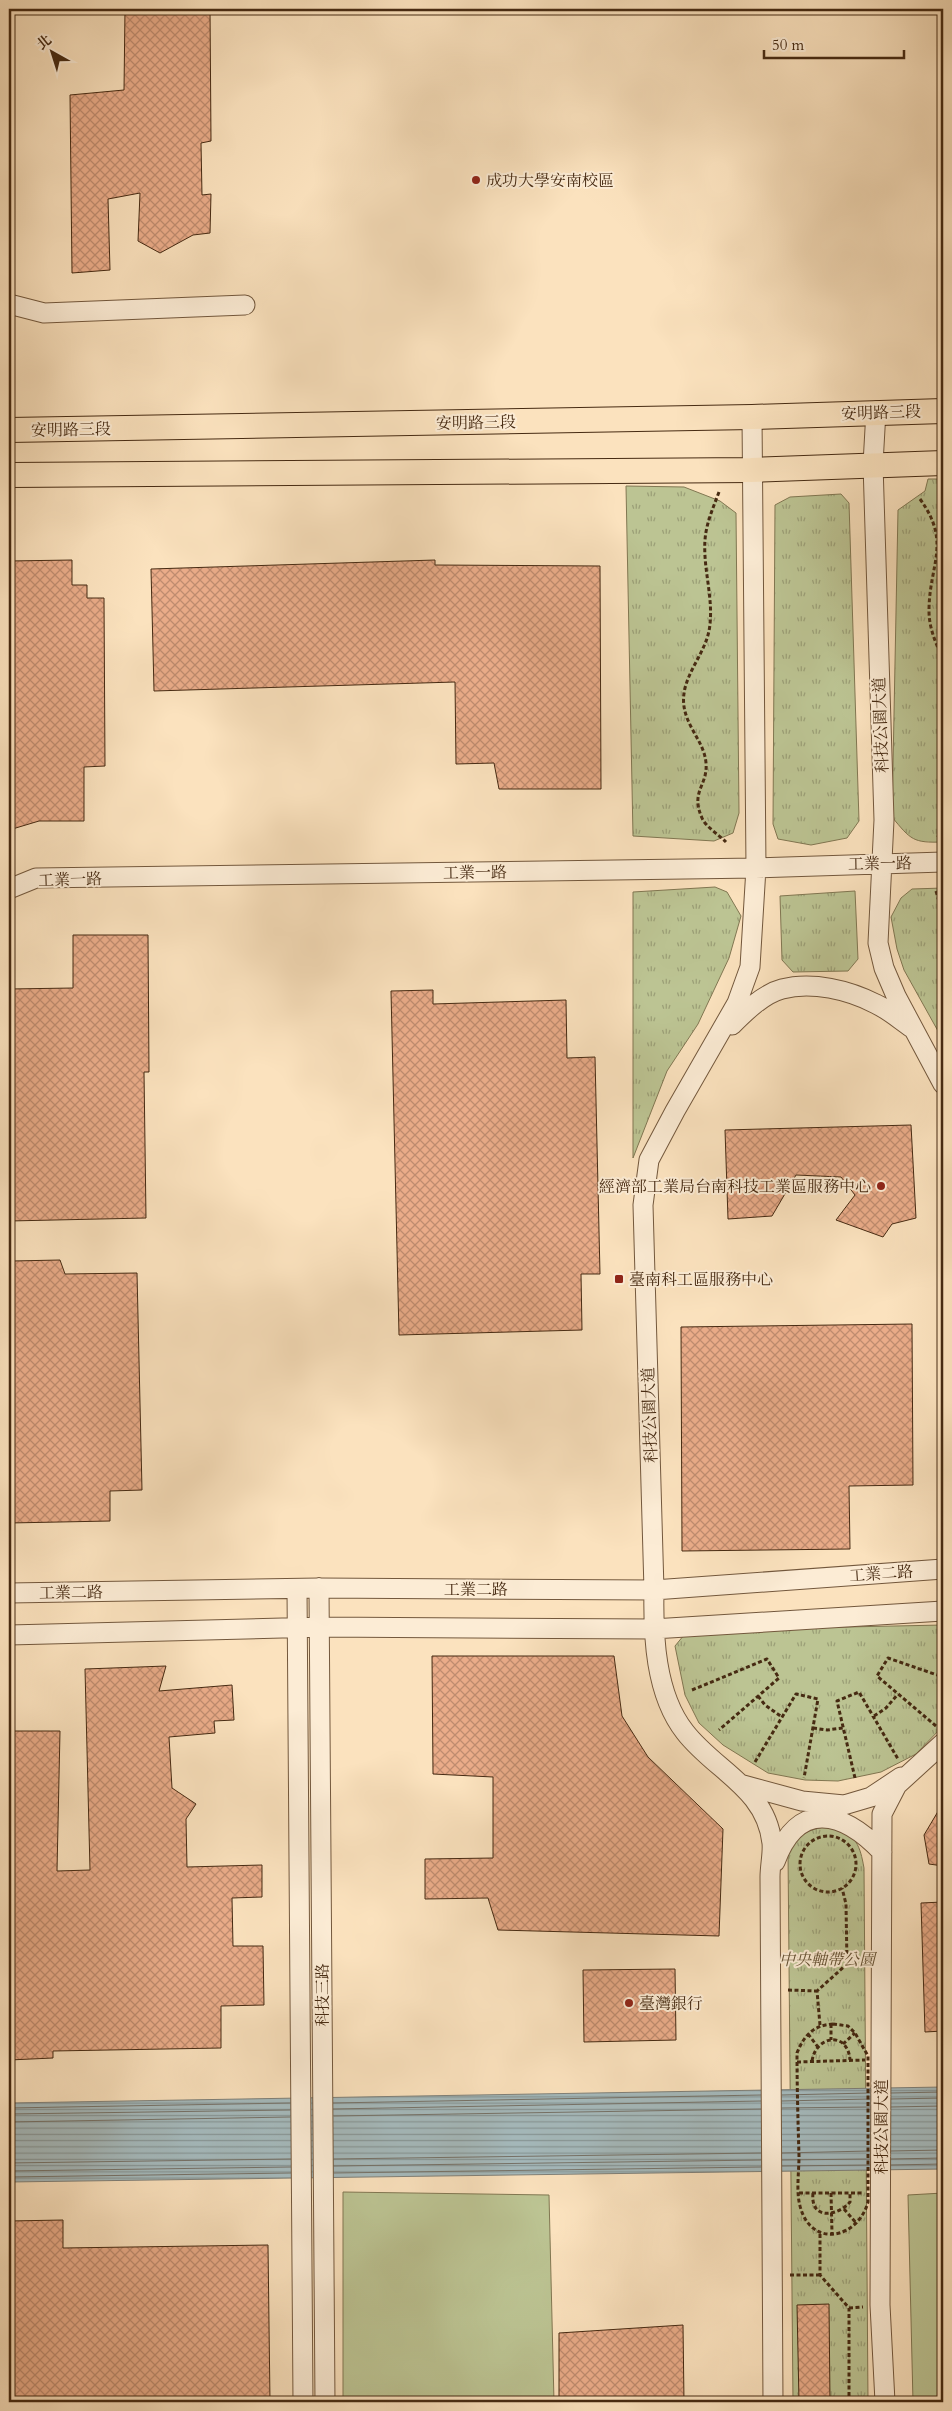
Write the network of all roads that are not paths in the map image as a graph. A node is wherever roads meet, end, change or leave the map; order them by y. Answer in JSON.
{"nodes":[{"id":1,"x":9,"y":304,"type":"edge"},
{"id":2,"x":245,"y":305,"type":"dead end"},
{"id":3,"x":943,"y":411,"type":"edge"},
{"id":4,"x":876,"y":412,"type":"junction"},
{"id":5,"x":752,"y":417,"type":"junction"},
{"id":6,"x":9,"y":430,"type":"edge"},
{"id":7,"x":943,"y":463,"type":"edge"},
{"id":8,"x":874,"y":464,"type":"junction"},
{"id":9,"x":751,"y":470,"type":"junction"},
{"id":10,"x":9,"y":475,"type":"edge"},
{"id":11,"x":881,"y":862,"type":"junction"},
{"id":12,"x":943,"y":862,"type":"edge"},
{"id":13,"x":756,"y":868,"type":"junction"},
{"id":14,"x":9,"y":889,"type":"edge"},
{"id":15,"x":915,"y":1030,"type":"junction"},
{"id":16,"x":720,"y":1036,"type":"junction"},
{"id":17,"x":943,"y":1084,"type":"edge"},
{"id":18,"x":943,"y":1569,"type":"edge"},
{"id":19,"x":319,"y":1588,"type":"junction"},
{"id":20,"x":297,"y":1589,"type":"junction"},
{"id":21,"x":654,"y":1590,"type":"junction"},
{"id":22,"x":9,"y":1593,"type":"edge"},
{"id":23,"x":943,"y":1611,"type":"edge"},
{"id":24,"x":320,"y":1626,"type":"junction"},
{"id":25,"x":298,"y":1628,"type":"junction"},
{"id":26,"x":653,"y":1629,"type":"junction"},
{"id":27,"x":9,"y":1635,"type":"edge"},
{"id":28,"x":939,"y":1734,"type":"edge"},
{"id":29,"x":929,"y":1758,"type":"junction"},
{"id":30,"x":740,"y":1784,"type":"junction"},
{"id":31,"x":882,"y":1852,"type":"junction"},
{"id":32,"x":770,"y":1877,"type":"junction"},
{"id":33,"x":303,"y":2402,"type":"edge"},
{"id":34,"x":325,"y":2402,"type":"edge"},
{"id":35,"x":773,"y":2402,"type":"edge"},
{"id":36,"x":885,"y":2402,"type":"edge"}],
"edges":[{"from":1,"to":2,"type":"street"},
{"from":3,"to":4,"type":"main road","name":"安明路三段"},
{"from":4,"to":5,"type":"main road","name":"安明路三段"},
{"from":4,"to":8,"type":"street","name":"科技公園大道"},
{"from":5,"to":6,"type":"main road","name":"安明路三段"},
{"from":5,"to":9,"type":"street","name":"科技公園大道"},
{"from":7,"to":8,"type":"main road"},
{"from":8,"to":9,"type":"main road"},
{"from":8,"to":11,"type":"street","name":"科技公園大道"},
{"from":9,"to":10,"type":"main road"},
{"from":9,"to":13,"type":"street","name":"科技公園大道"},
{"from":11,"to":12,"type":"street","name":"工業一路"},
{"from":11,"to":13,"type":"street","name":"工業一路"},
{"from":11,"to":15,"type":"street","name":"科技公園大道"},
{"from":13,"to":14,"type":"street","name":"工業一路"},
{"from":13,"to":16,"type":"street","name":"科技公園大道"},
{"from":15,"to":16,"type":"street","name":"科技公園大道"},
{"from":15,"to":17,"type":"street","name":"科技公園大道"},
{"from":16,"to":21,"type":"street","name":"科技公園大道"},
{"from":18,"to":21,"type":"street","name":"工業二路"},
{"from":19,"to":20,"type":"street","name":"工業二路"},
{"from":19,"to":21,"type":"street","name":"工業二路"},
{"from":19,"to":24,"type":"street","name":"科技三路"},
{"from":20,"to":22,"type":"street","name":"工業二路"},
{"from":20,"to":25,"type":"street","name":"科技三路"},
{"from":21,"to":26,"type":"street","name":"科技公園大道"},
{"from":23,"to":26,"type":"street"},
{"from":24,"to":25,"type":"street"},
{"from":24,"to":26,"type":"street"},
{"from":24,"to":34,"type":"street","name":"科技三路"},
{"from":25,"to":27,"type":"street"},
{"from":25,"to":33,"type":"street","name":"科技三路"},
{"from":26,"to":30,"type":"street","name":"科技公園大道"},
{"from":28,"to":29,"type":"street","name":"科技公園大道"},
{"from":29,"to":30,"type":"street","name":"科技公園大道"},
{"from":29,"to":31,"type":"street","name":"科技公園大道"},
{"from":30,"to":32,"type":"street","name":"科技公園大道"},
{"from":31,"to":32,"type":"street","name":"科技公園大道"},
{"from":31,"to":36,"type":"street","name":"科技公園大道"},
{"from":32,"to":35,"type":"street","name":"科技公園大道"}]}
